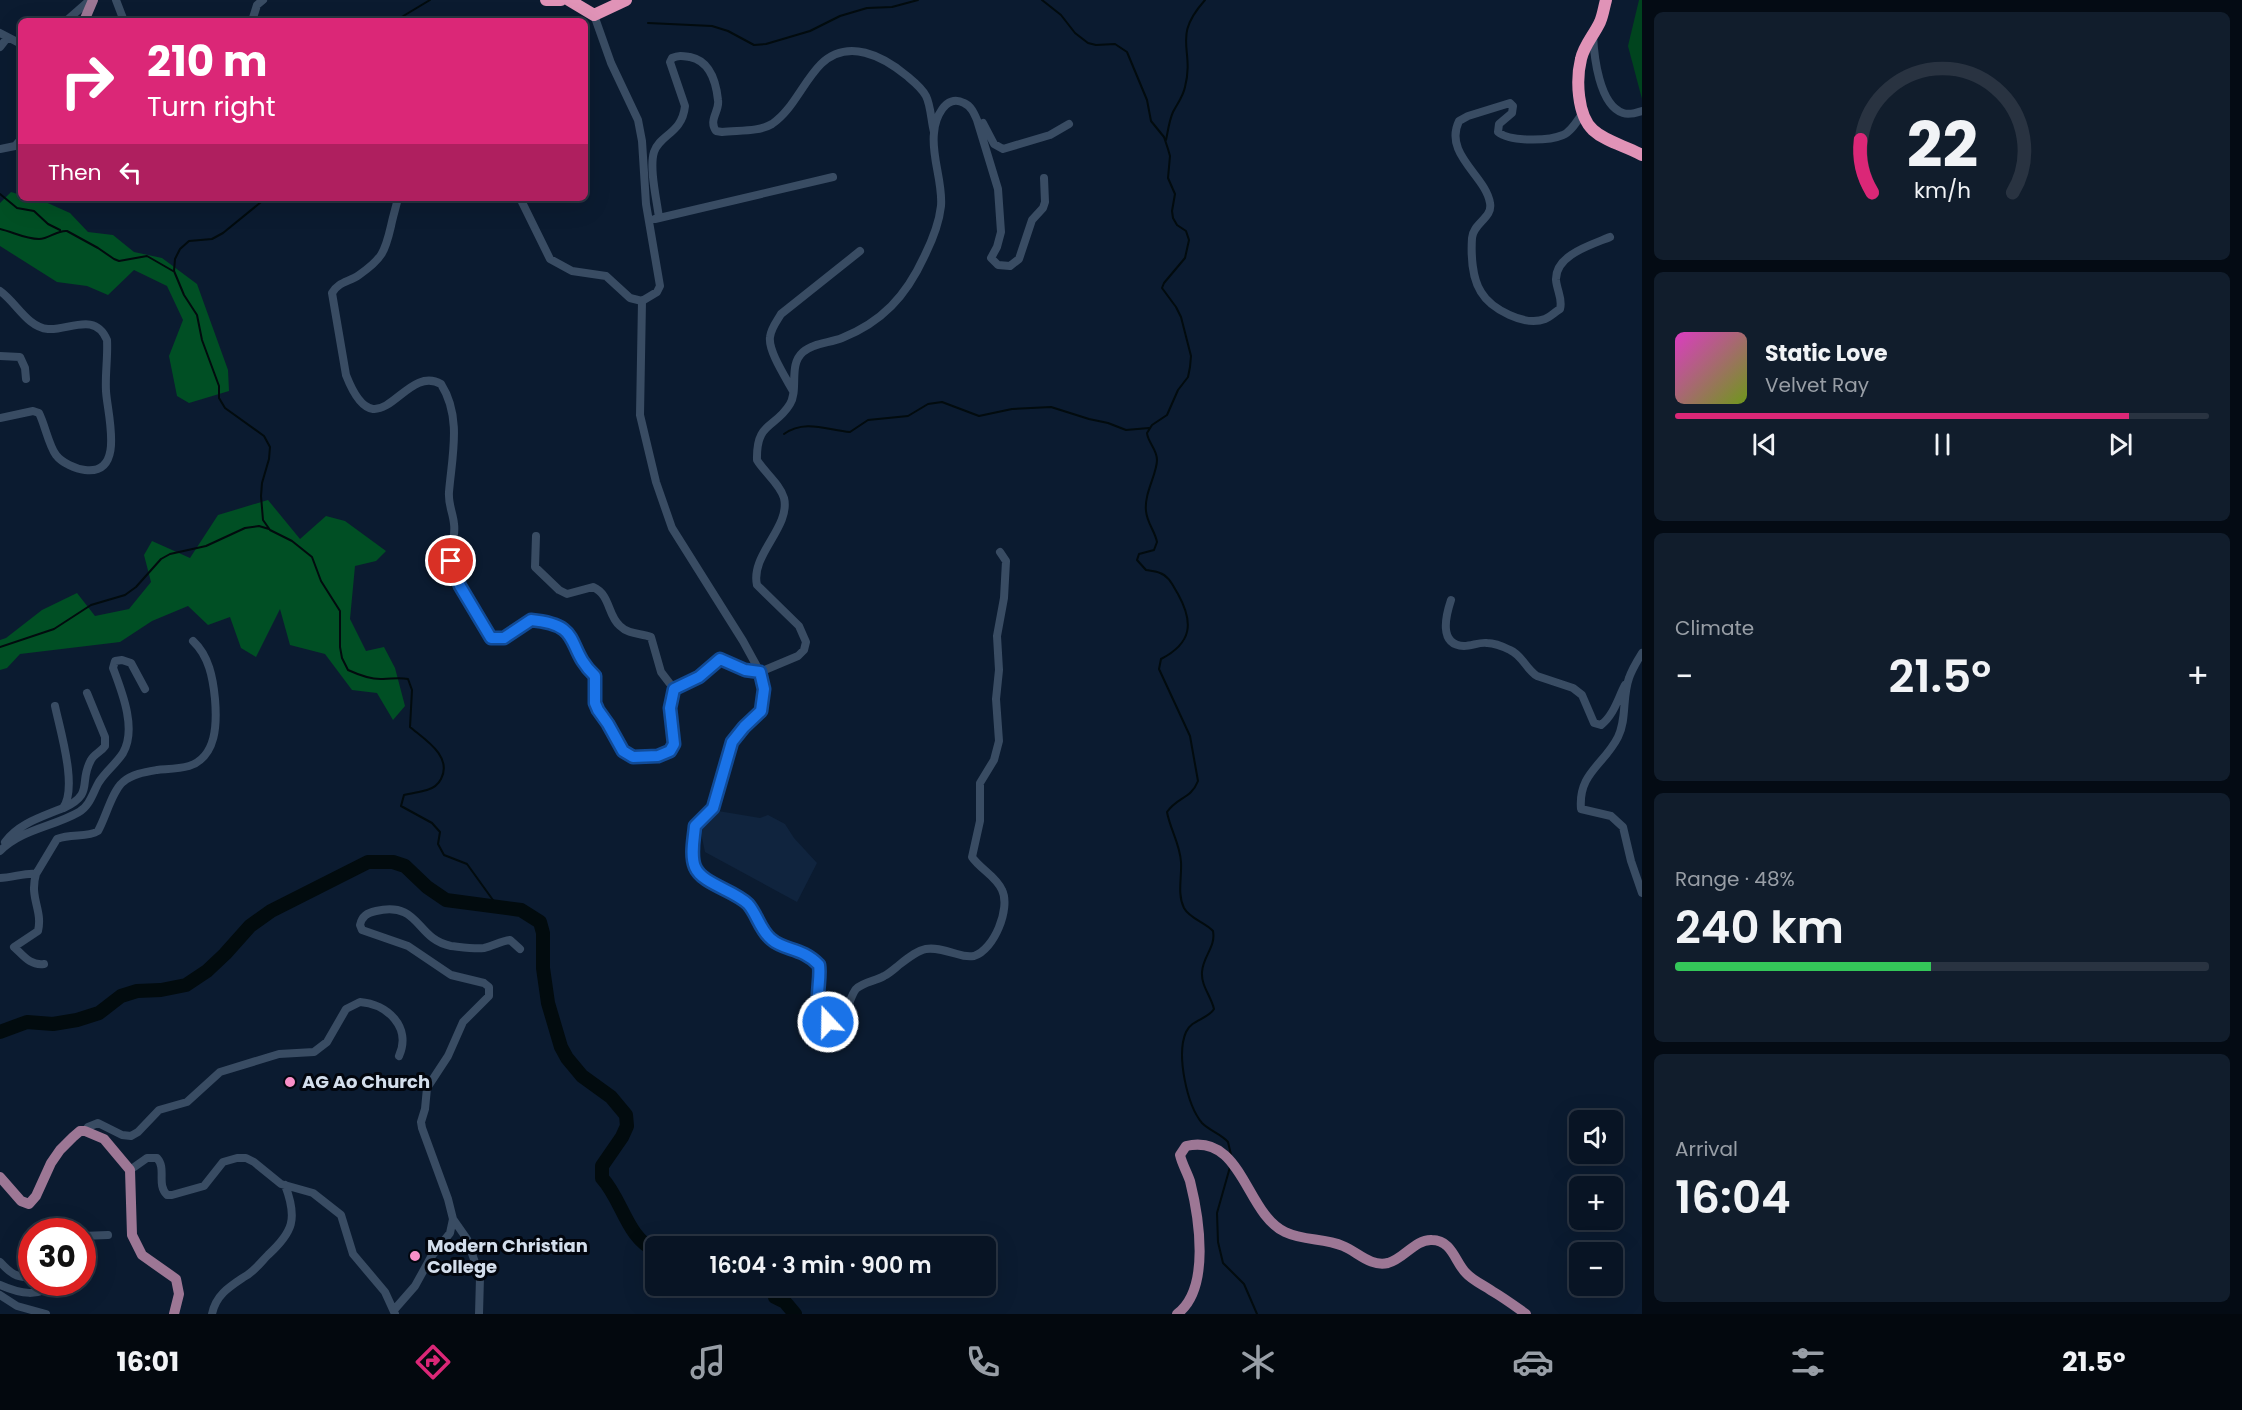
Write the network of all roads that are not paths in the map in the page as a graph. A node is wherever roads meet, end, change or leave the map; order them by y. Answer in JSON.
{"nodes":[{"id":1,"x":91,"y":0,"type":"edge"},
{"id":2,"x":116,"y":0,"type":"edge"},
{"id":3,"x":263,"y":0,"type":"edge"},
{"id":4,"x":546,"y":0,"type":"edge"},
{"id":5,"x":561,"y":0,"type":"edge"},
{"id":6,"x":569,"y":0,"type":"edge"},
{"id":7,"x":626,"y":0,"type":"edge"},
{"id":8,"x":1606,"y":0,"type":"edge"},
{"id":9,"x":594,"y":15,"type":"junction"},
{"id":10,"x":70,"y":18,"type":"edge"},
{"id":11,"x":85,"y":18,"type":"edge"},
{"id":12,"x":123,"y":18,"type":"edge"},
{"id":13,"x":253,"y":18,"type":"edge"},
{"id":14,"x":1593,"y":34,"type":"junction"},
{"id":15,"x":4,"y":35,"type":"edge"},
{"id":16,"x":18,"y":42,"type":"edge"},
{"id":17,"x":0,"y":47,"type":"edge"},
{"id":18,"x":967,"y":105,"type":"junction"},
{"id":19,"x":1642,"y":111,"type":"edge"},
{"id":20,"x":1582,"y":114,"type":"junction"},
{"id":21,"x":1069,"y":124,"type":"dead end"},
{"id":22,"x":934,"y":132,"type":"junction"},
{"id":23,"x":18,"y":142,"type":"edge"},
{"id":24,"x":0,"y":149,"type":"edge"},
{"id":25,"x":1642,"y":154,"type":"edge"},
{"id":26,"x":833,"y":177,"type":"dead end"},
{"id":27,"x":1044,"y":178,"type":"dead end"},
{"id":28,"x":397,"y":201,"type":"edge"},
{"id":29,"x":521,"y":201,"type":"edge"},
{"id":30,"x":659,"y":218,"type":"junction"},
{"id":31,"x":649,"y":221,"type":"junction"},
{"id":32,"x":1610,"y":237,"type":"dead end"},
{"id":33,"x":860,"y":251,"type":"dead end"},
{"id":34,"x":0,"y":291,"type":"edge"},
{"id":35,"x":642,"y":301,"type":"junction"},
{"id":36,"x":0,"y":356,"type":"edge"},
{"id":37,"x":26,"y":379,"type":"dead end"},
{"id":38,"x":793,"y":392,"type":"junction"},
{"id":39,"x":0,"y":418,"type":"edge"},
{"id":40,"x":536,"y":536,"type":"dead end"},
{"id":41,"x":1000,"y":552,"type":"dead end"},
{"id":42,"x":1451,"y":600,"type":"dead end"},
{"id":43,"x":193,"y":641,"type":"dead end"},
{"id":44,"x":1642,"y":654,"type":"edge"},
{"id":45,"x":760,"y":672,"type":"junction"},
{"id":46,"x":1628,"y":679,"type":"junction"},
{"id":47,"x":145,"y":689,"type":"dead end"},
{"id":48,"x":674,"y":689,"type":"junction"},
{"id":49,"x":87,"y":693,"type":"dead end"},
{"id":50,"x":55,"y":706,"type":"dead end"},
{"id":51,"x":63,"y":808,"type":"junction"},
{"id":52,"x":0,"y":850,"type":"edge"},
{"id":53,"x":36,"y":874,"type":"junction"},
{"id":54,"x":0,"y":878,"type":"edge"},
{"id":55,"x":1642,"y":893,"type":"edge"},
{"id":56,"x":520,"y":949,"type":"dead end"},
{"id":57,"x":44,"y":964,"type":"dead end"},
{"id":58,"x":399,"y":1056,"type":"dead end"},
{"id":59,"x":85,"y":1131,"type":"junction"},
{"id":60,"x":130,"y":1170,"type":"junction"},
{"id":61,"x":0,"y":1177,"type":"edge"},
{"id":62,"x":285,"y":1185,"type":"junction"},
{"id":63,"x":453,"y":1219,"type":"junction"},
{"id":64,"x":96,"y":1235,"type":"edge"},
{"id":65,"x":108,"y":1235,"type":"dead end"},
{"id":66,"x":0,"y":1262,"type":"edge"},
{"id":67,"x":18,"y":1276,"type":"edge"},
{"id":68,"x":0,"y":1285,"type":"edge"},
{"id":69,"x":18,"y":1292,"type":"edge"},
{"id":70,"x":0,"y":1295,"type":"edge"},
{"id":71,"x":394,"y":1312,"type":"edge"},
{"id":72,"x":46,"y":1314,"type":"edge"},
{"id":73,"x":174,"y":1314,"type":"edge"},
{"id":74,"x":213,"y":1314,"type":"edge"},
{"id":75,"x":479,"y":1314,"type":"edge"},
{"id":76,"x":1177,"y":1314,"type":"edge"},
{"id":77,"x":1526,"y":1314,"type":"edge"}],
"edges":[{"from":1,"to":10,"type":"street"},
{"from":1,"to":11,"type":"main road"},
{"from":2,"to":12,"type":"street"},
{"from":3,"to":13,"type":"street"},
{"from":4,"to":5,"type":"highway"},
{"from":6,"to":9,"type":"highway"},
{"from":7,"to":9,"type":"highway"},
{"from":8,"to":14,"type":"highway"},
{"from":9,"to":31,"type":"street"},
{"from":14,"to":19,"type":"street"},
{"from":14,"to":20,"type":"highway"},
{"from":15,"to":16,"type":"street"},
{"from":15,"to":17,"type":"street"},
{"from":18,"to":21,"type":"street"},
{"from":18,"to":22,"type":"street"},
{"from":18,"to":27,"type":"street"},
{"from":20,"to":25,"type":"highway"},
{"from":20,"to":32,"type":"street"},
{"from":22,"to":30,"type":"street"},
{"from":22,"to":38,"type":"street"},
{"from":23,"to":24,"type":"street"},
{"from":26,"to":30,"type":"street"},
{"from":28,"to":48,"type":"street"},
{"from":29,"to":35,"type":"street"},
{"from":30,"to":31,"type":"street"},
{"from":31,"to":35,"type":"street"},
{"from":33,"to":38,"type":"street"},
{"from":34,"to":39,"type":"street"},
{"from":35,"to":45,"type":"street"},
{"from":36,"to":37,"type":"street"},
{"from":38,"to":45,"type":"street"},
{"from":40,"to":48,"type":"street"},
{"from":41,"to":45,"type":"street"},
{"from":42,"to":46,"type":"street"},
{"from":43,"to":53,"type":"street"},
{"from":44,"to":46,"type":"street"},
{"from":45,"to":48,"type":"street"},
{"from":46,"to":55,"type":"street"},
{"from":47,"to":52,"type":"street"},
{"from":49,"to":51,"type":"street"},
{"from":50,"to":51,"type":"street"},
{"from":51,"to":52,"type":"street"},
{"from":53,"to":54,"type":"street"},
{"from":53,"to":57,"type":"street"},
{"from":56,"to":63,"type":"street"},
{"from":58,"to":59,"type":"street"},
{"from":59,"to":60,"type":"main road"},
{"from":59,"to":61,"type":"main road"},
{"from":60,"to":62,"type":"street"},
{"from":60,"to":73,"type":"main road"},
{"from":62,"to":71,"type":"street"},
{"from":62,"to":74,"type":"street"},
{"from":63,"to":71,"type":"street"},
{"from":63,"to":75,"type":"street"},
{"from":64,"to":65,"type":"street"},
{"from":66,"to":67,"type":"street"},
{"from":68,"to":69,"type":"street"},
{"from":70,"to":72,"type":"street"},
{"from":76,"to":77,"type":"main road"}]}
